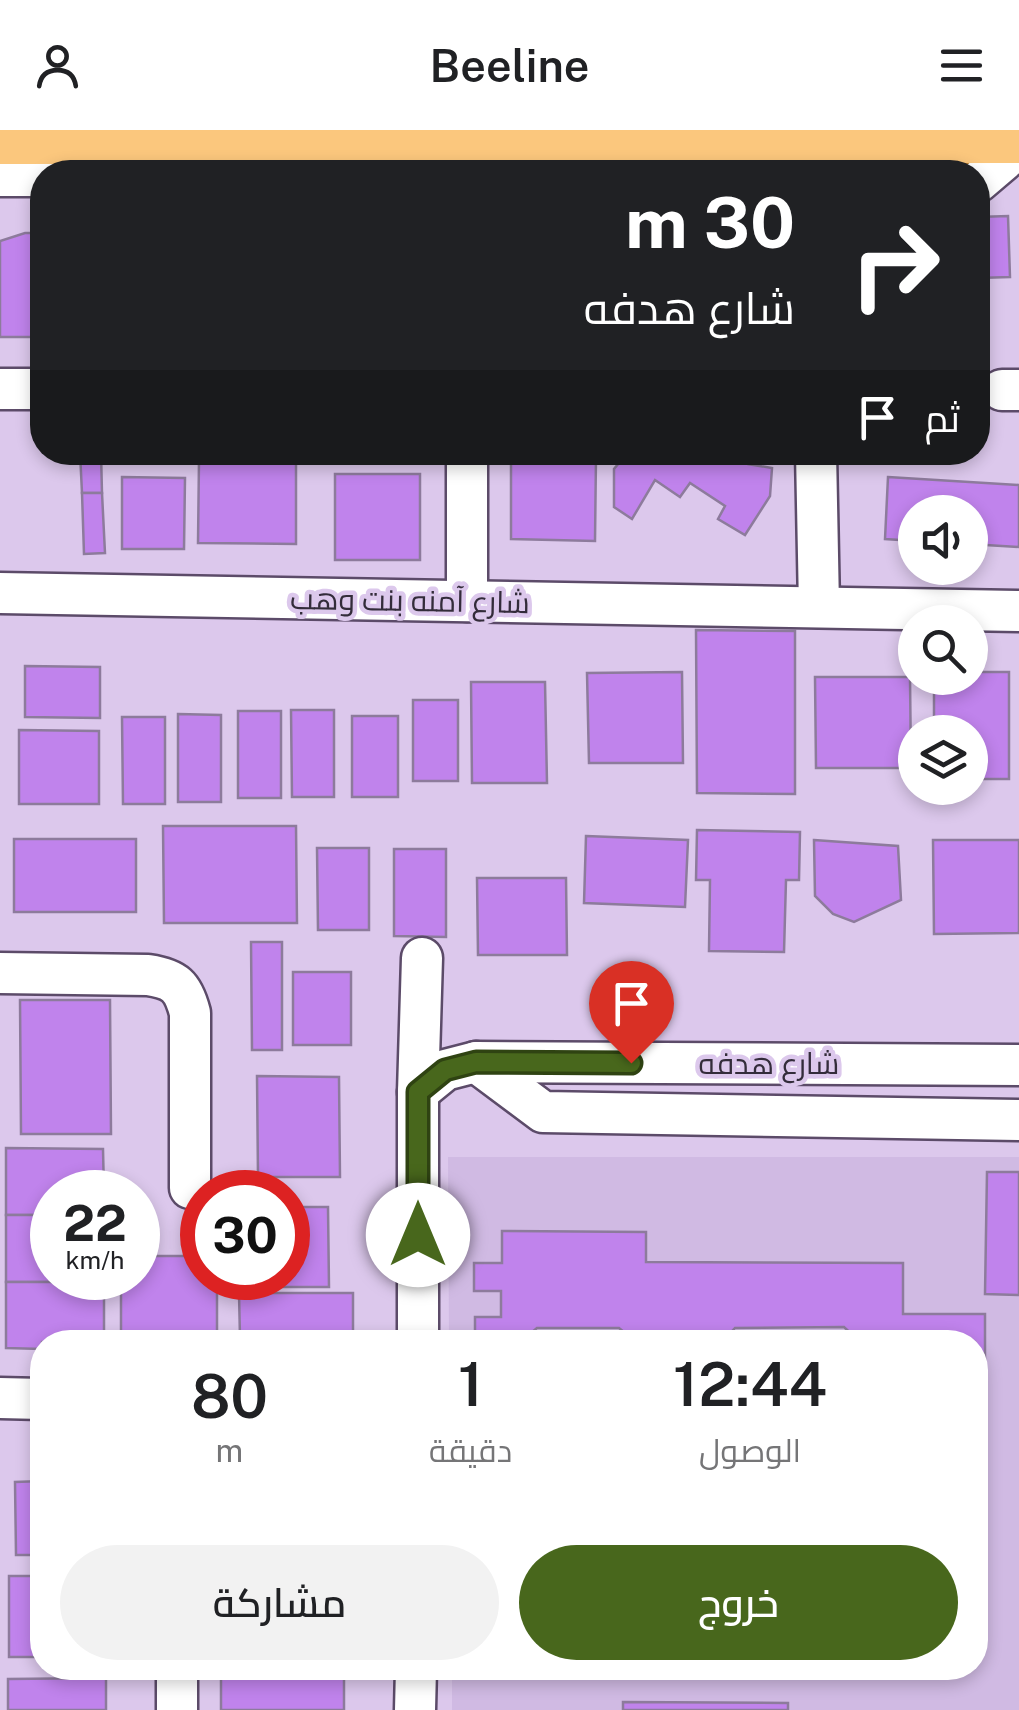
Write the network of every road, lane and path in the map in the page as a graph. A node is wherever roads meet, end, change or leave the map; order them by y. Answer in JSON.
{"nodes":[{"id":1,"x":1019,"y":137,"type":"edge"},
{"id":2,"x":0,"y":138,"type":"edge"},
{"id":3,"x":578,"y":139,"type":"junction"},
{"id":4,"x":1019,"y":147,"type":"edge"},
{"id":5,"x":616,"y":160,"type":"edge"},
{"id":6,"x":990,"y":172,"type":"edge"},
{"id":7,"x":0,"y":176,"type":"edge"},
{"id":8,"x":30,"y":176,"type":"edge"},
{"id":9,"x":0,"y":389,"type":"edge"},
{"id":10,"x":30,"y":389,"type":"edge"},
{"id":11,"x":468,"y":465,"type":"edge"},
{"id":12,"x":816,"y":465,"type":"edge"},
{"id":13,"x":0,"y":593,"type":"edge"},
{"id":14,"x":467,"y":600,"type":"junction"},
{"id":15,"x":819,"y":607,"type":"junction"},
{"id":16,"x":1019,"y":611,"type":"edge"},
{"id":17,"x":422,"y":958,"type":"dead end"},
{"id":18,"x":0,"y":973,"type":"edge"},
{"id":19,"x":476,"y":1062,"type":"junction"},
{"id":20,"x":1019,"y":1065,"type":"edge"},
{"id":21,"x":418,"y":1092,"type":"junction"},
{"id":22,"x":1019,"y":1120,"type":"edge"},
{"id":23,"x":190,"y":1170,"type":"edge"},
{"id":24,"x":418,"y":1330,"type":"edge"},
{"id":25,"x":0,"y":1398,"type":"edge"},
{"id":26,"x":30,"y":1399,"type":"edge"},
{"id":27,"x":178,"y":1680,"type":"edge"},
{"id":28,"x":416,"y":1680,"type":"edge"},
{"id":29,"x":177,"y":1710,"type":"edge"},
{"id":30,"x":416,"y":1710,"type":"edge"}],
"edges":[{"from":1,"to":3,"type":"main road"},
{"from":2,"to":3,"type":"main road"},
{"from":3,"to":5,"type":"street"},
{"from":4,"to":6,"type":"street"},
{"from":7,"to":8,"type":"street"},
{"from":9,"to":10,"type":"street"},
{"from":11,"to":14,"type":"street"},
{"from":12,"to":15,"type":"street"},
{"from":13,"to":14,"type":"street","name":"شارع آمنه بنت وهب"},
{"from":14,"to":15,"type":"street","name":"شارع آمنه بنت وهب"},
{"from":15,"to":16,"type":"street","name":"شارع آمنه بنت وهب"},
{"from":17,"to":21,"type":"street"},
{"from":18,"to":23,"type":"street"},
{"from":19,"to":20,"type":"street","name":"شارع هدفه"},
{"from":19,"to":21,"type":"street","name":"شارع هدفه"},
{"from":19,"to":22,"type":"street"},
{"from":21,"to":24,"type":"street"},
{"from":25,"to":26,"type":"street"},
{"from":27,"to":29,"type":"street"},
{"from":28,"to":30,"type":"street"}]}
